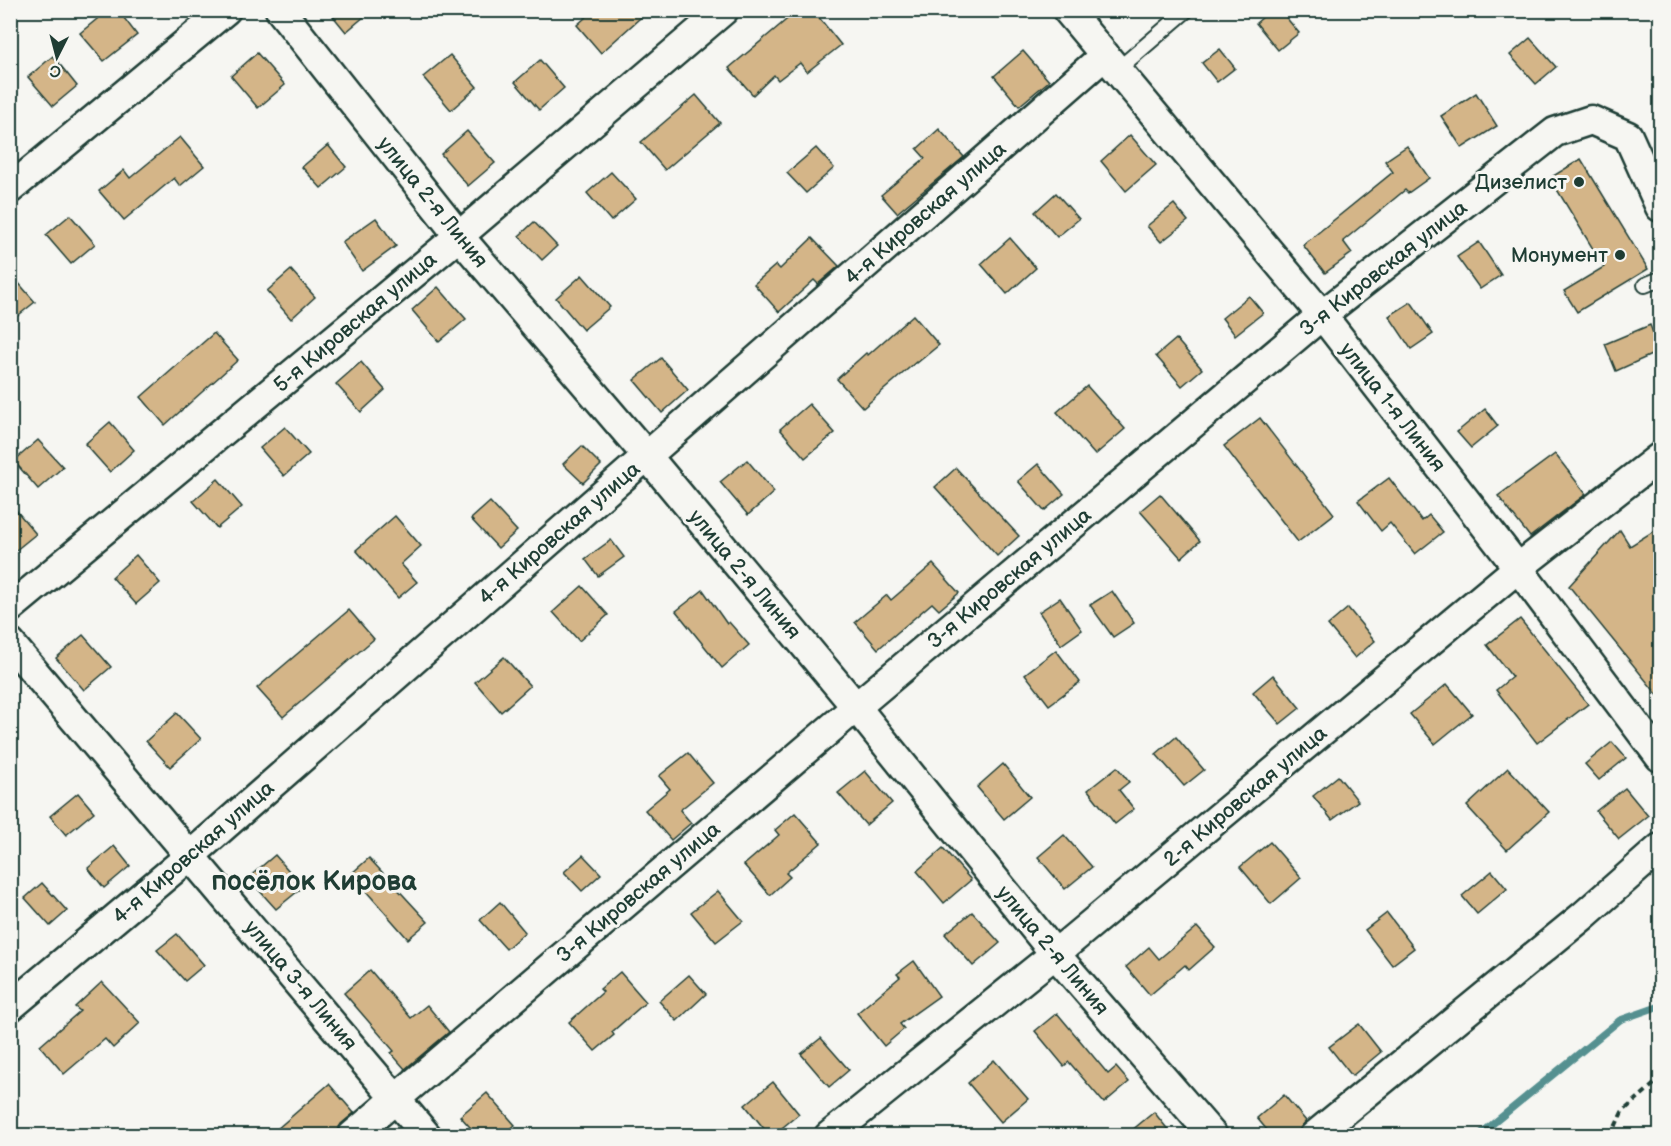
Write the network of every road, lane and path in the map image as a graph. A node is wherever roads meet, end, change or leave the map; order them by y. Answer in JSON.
{"nodes":[{"id":1,"x":226,"y":10,"type":"edge"},
{"id":2,"x":280,"y":10,"type":"edge"},
{"id":3,"x":724,"y":10,"type":"edge"},
{"id":4,"x":1067,"y":10,"type":"edge"},
{"id":5,"x":1187,"y":10,"type":"edge"},
{"id":6,"x":1111,"y":63,"type":"junction"},
{"id":7,"x":10,"y":189,"type":"edge"},
{"id":8,"x":1660,"y":207,"type":"edge"},
{"id":9,"x":459,"y":236,"type":"junction"},
{"id":10,"x":1660,"y":279,"type":"edge"},
{"id":11,"x":1645,"y":285,"type":"dead end"},
{"id":12,"x":1322,"y":315,"type":"junction"},
{"id":13,"x":647,"y":456,"type":"junction"},
{"id":14,"x":1660,"y":457,"type":"edge"},
{"id":15,"x":1518,"y":568,"type":"junction"},
{"id":16,"x":10,"y":608,"type":"edge"},
{"id":17,"x":10,"y":643,"type":"edge"},
{"id":18,"x":856,"y":707,"type":"junction"},
{"id":19,"x":1660,"y":757,"type":"edge"},
{"id":20,"x":1660,"y":848,"type":"edge"},
{"id":21,"x":191,"y":855,"type":"junction"},
{"id":22,"x":1055,"y":954,"type":"junction"},
{"id":23,"x":10,"y":1007,"type":"edge"},
{"id":24,"x":1660,"y":1079,"type":"edge"},
{"id":25,"x":396,"y":1098,"type":"junction"},
{"id":26,"x":352,"y":1136,"type":"edge"},
{"id":27,"x":428,"y":1136,"type":"edge"},
{"id":28,"x":829,"y":1136,"type":"edge"},
{"id":29,"x":1213,"y":1136,"type":"edge"},
{"id":30,"x":1314,"y":1136,"type":"edge"},
{"id":31,"x":1611,"y":1136,"type":"edge"}],
"edges":[{"from":1,"to":7,"type":"street"},
{"from":2,"to":9,"type":"street","name":"улица 2-я Линия"},
{"from":3,"to":9,"type":"street","name":"5-я Кировская улица"},
{"from":4,"to":6,"type":"street","name":"улица 1-я Линия"},
{"from":5,"to":6,"type":"lane"},
{"from":6,"to":12,"type":"street","name":"улица 1-я Линия"},
{"from":6,"to":13,"type":"street","name":"4-я Кировская улица"},
{"from":8,"to":12,"type":"street","name":"3-я Кировская улица"},
{"from":9,"to":13,"type":"street","name":"улица 2-я Линия"},
{"from":9,"to":16,"type":"street","name":"5-я Кировская улица"},
{"from":10,"to":11,"type":"lane"},
{"from":12,"to":15,"type":"street","name":"улица 1-я Линия"},
{"from":12,"to":18,"type":"street","name":"3-я Кировская улица"},
{"from":13,"to":18,"type":"street","name":"улица 2-я Линия"},
{"from":13,"to":21,"type":"street","name":"4-я Кировская улица"},
{"from":14,"to":15,"type":"street","name":"2-я Кировская улица"},
{"from":15,"to":19,"type":"street","name":"улица 1-я Линия"},
{"from":15,"to":22,"type":"street","name":"2-я Кировская улица"},
{"from":17,"to":21,"type":"street","name":"улица 3-я Линия"},
{"from":18,"to":22,"type":"street","name":"улица 2-я Линия"},
{"from":18,"to":25,"type":"street","name":"3-я Кировская улица"},
{"from":20,"to":30,"type":"street"},
{"from":21,"to":23,"type":"street","name":"4-я Кировская улица"},
{"from":21,"to":25,"type":"street","name":"улица 3-я Линия"},
{"from":22,"to":28,"type":"street","name":"2-я Кировская улица"},
{"from":22,"to":29,"type":"street","name":"улица 2-я Линия"},
{"from":24,"to":31,"type":"path"},
{"from":25,"to":26,"type":"street","name":"3-я Кировская улица"},
{"from":25,"to":27,"type":"street","name":"улица 3-я Линия"}]}
